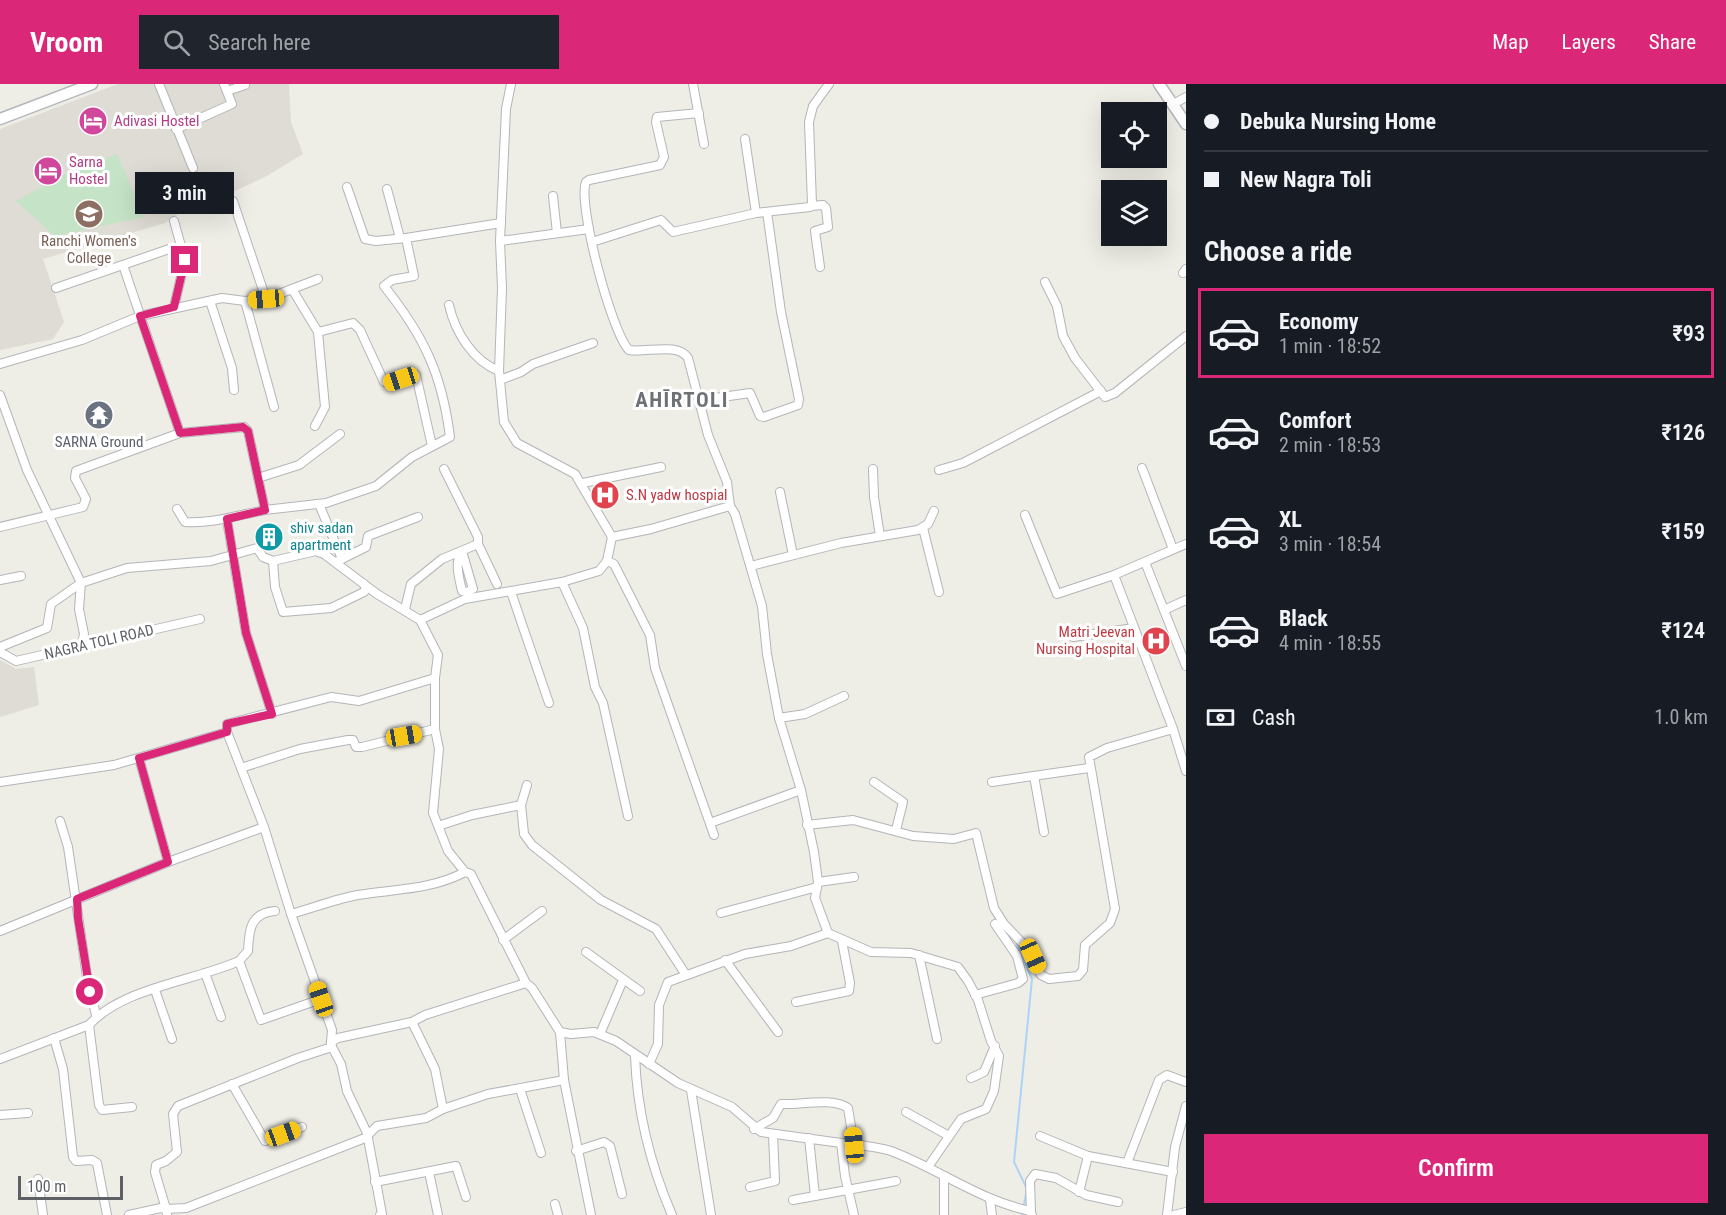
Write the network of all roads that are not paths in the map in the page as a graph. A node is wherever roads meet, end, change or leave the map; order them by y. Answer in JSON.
{"nodes":[{"id":1,"x":92,"y":84,"type":"edge"},
{"id":2,"x":159,"y":84,"type":"edge"},
{"id":3,"x":511,"y":84,"type":"edge"},
{"id":4,"x":693,"y":84,"type":"edge"},
{"id":5,"x":829,"y":84,"type":"edge"},
{"id":6,"x":1159,"y":84,"type":"edge"},
{"id":7,"x":1165,"y":84,"type":"edge"},
{"id":8,"x":245,"y":85,"type":"edge"},
{"id":9,"x":226,"y":88,"type":"edge"},
{"id":10,"x":1182,"y":99,"type":"edge"},
{"id":11,"x":699,"y":113,"type":"junction"},
{"id":12,"x":1186,"y":114,"type":"edge"},
{"id":13,"x":0,"y":118,"type":"edge"},
{"id":14,"x":1186,"y":124,"type":"edge"},
{"id":15,"x":176,"y":129,"type":"junction"},
{"id":16,"x":745,"y":139,"type":"dead end"},
{"id":17,"x":704,"y":144,"type":"dead end"},
{"id":18,"x":193,"y":168,"type":"dead end"},
{"id":19,"x":347,"y":187,"type":"dead end"},
{"id":20,"x":387,"y":189,"type":"dead end"},
{"id":21,"x":553,"y":196,"type":"dead end"},
{"id":22,"x":233,"y":201,"type":"dead end"},
{"id":23,"x":812,"y":206,"type":"junction"},
{"id":24,"x":767,"y":212,"type":"junction"},
{"id":25,"x":756,"y":213,"type":"junction"},
{"id":26,"x":174,"y":221,"type":"dead end"},
{"id":27,"x":501,"y":223,"type":"junction"},
{"id":28,"x":589,"y":229,"type":"junction"},
{"id":29,"x":557,"y":233,"type":"junction"},
{"id":30,"x":403,"y":238,"type":"junction"},
{"id":31,"x":500,"y":241,"type":"junction"},
{"id":32,"x":592,"y":242,"type":"junction"},
{"id":33,"x":172,"y":248,"type":"dead end"},
{"id":34,"x":123,"y":265,"type":"junction"},
{"id":35,"x":820,"y":267,"type":"dead end"},
{"id":36,"x":318,"y":279,"type":"dead end"},
{"id":37,"x":1045,"y":282,"type":"dead end"},
{"id":38,"x":56,"y":288,"type":"dead end"},
{"id":39,"x":292,"y":289,"type":"junction"},
{"id":40,"x":266,"y":299,"type":"junction"},
{"id":41,"x":210,"y":301,"type":"junction"},
{"id":42,"x":245,"y":301,"type":"junction"},
{"id":43,"x":449,"y":305,"type":"dead end"},
{"id":44,"x":174,"y":307,"type":"junction"},
{"id":45,"x":140,"y":316,"type":"junction"},
{"id":46,"x":318,"y":332,"type":"junction"},
{"id":47,"x":1186,"y":336,"type":"edge"},
{"id":48,"x":593,"y":343,"type":"dead end"},
{"id":49,"x":0,"y":364,"type":"edge"},
{"id":50,"x":500,"y":376,"type":"junction"},
{"id":51,"x":234,"y":390,"type":"dead end"},
{"id":52,"x":1101,"y":391,"type":"junction"},
{"id":53,"x":0,"y":395,"type":"edge"},
{"id":54,"x":701,"y":400,"type":"junction"},
{"id":55,"x":274,"y":407,"type":"dead end"},
{"id":56,"x":315,"y":426,"type":"dead end"},
{"id":57,"x":180,"y":433,"type":"junction"},
{"id":58,"x":340,"y":434,"type":"dead end"},
{"id":59,"x":432,"y":446,"type":"junction"},
{"id":60,"x":661,"y":467,"type":"dead end"},
{"id":61,"x":1142,"y":468,"type":"dead end"},
{"id":62,"x":444,"y":469,"type":"dead end"},
{"id":63,"x":873,"y":469,"type":"dead end"},
{"id":64,"x":939,"y":470,"type":"dead end"},
{"id":65,"x":258,"y":478,"type":"junction"},
{"id":66,"x":583,"y":483,"type":"junction"},
{"id":67,"x":780,"y":492,"type":"dead end"},
{"id":68,"x":319,"y":504,"type":"junction"},
{"id":69,"x":730,"y":506,"type":"junction"},
{"id":70,"x":177,"y":509,"type":"dead end"},
{"id":71,"x":265,"y":510,"type":"junction"},
{"id":72,"x":934,"y":511,"type":"dead end"},
{"id":73,"x":49,"y":515,"type":"junction"},
{"id":74,"x":1025,"y":515,"type":"dead end"},
{"id":75,"x":418,"y":517,"type":"dead end"},
{"id":76,"x":227,"y":519,"type":"junction"},
{"id":77,"x":0,"y":527,"type":"edge"},
{"id":78,"x":923,"y":528,"type":"junction"},
{"id":79,"x":880,"y":536,"type":"junction"},
{"id":80,"x":612,"y":537,"type":"junction"},
{"id":81,"x":478,"y":544,"type":"junction"},
{"id":82,"x":1186,"y":544,"type":"edge"},
{"id":83,"x":1173,"y":549,"type":"junction"},
{"id":84,"x":793,"y":555,"type":"junction"},
{"id":85,"x":234,"y":556,"type":"junction"},
{"id":86,"x":339,"y":560,"type":"junction"},
{"id":87,"x":273,"y":561,"type":"junction"},
{"id":88,"x":607,"y":561,"type":"junction"},
{"id":89,"x":1145,"y":562,"type":"junction"},
{"id":90,"x":751,"y":566,"type":"junction"},
{"id":91,"x":1114,"y":575,"type":"junction"},
{"id":92,"x":21,"y":576,"type":"dead end"},
{"id":93,"x":0,"y":580,"type":"edge"},
{"id":94,"x":79,"y":582,"type":"junction"},
{"id":95,"x":562,"y":582,"type":"junction"},
{"id":96,"x":364,"y":584,"type":"junction"},
{"id":97,"x":497,"y":584,"type":"dead end"},
{"id":98,"x":511,"y":592,"type":"junction"},
{"id":99,"x":939,"y":592,"type":"dead end"},
{"id":100,"x":1186,"y":600,"type":"edge"},
{"id":101,"x":405,"y":609,"type":"junction"},
{"id":102,"x":1164,"y":610,"type":"junction"},
{"id":103,"x":200,"y":619,"type":"dead end"},
{"id":104,"x":420,"y":620,"type":"junction"},
{"id":105,"x":1134,"y":628,"type":"junction"},
{"id":106,"x":1073,"y":637,"type":"dead end"},
{"id":107,"x":82,"y":644,"type":"junction"},
{"id":108,"x":0,"y":647,"type":"edge"},
{"id":109,"x":0,"y":652,"type":"edge"},
{"id":110,"x":1186,"y":666,"type":"edge"},
{"id":111,"x":435,"y":678,"type":"junction"},
{"id":112,"x":844,"y":696,"type":"dead end"},
{"id":113,"x":549,"y":703,"type":"dead end"},
{"id":114,"x":272,"y":714,"type":"junction"},
{"id":115,"x":779,"y":718,"type":"junction"},
{"id":116,"x":435,"y":729,"type":"junction"},
{"id":117,"x":1173,"y":729,"type":"junction"},
{"id":118,"x":227,"y":732,"type":"junction"},
{"id":119,"x":1184,"y":753,"type":"edge"},
{"id":120,"x":139,"y":758,"type":"junction"},
{"id":121,"x":241,"y":768,"type":"junction"},
{"id":122,"x":1089,"y":768,"type":"junction"},
{"id":123,"x":1186,"y":771,"type":"edge"},
{"id":124,"x":1034,"y":776,"type":"junction"},
{"id":125,"x":0,"y":782,"type":"edge"},
{"id":126,"x":874,"y":782,"type":"dead end"},
{"id":127,"x":992,"y":782,"type":"dead end"},
{"id":128,"x":527,"y":784,"type":"dead end"},
{"id":129,"x":801,"y":790,"type":"junction"},
{"id":130,"x":521,"y":805,"type":"junction"},
{"id":131,"x":628,"y":816,"type":"dead end"},
{"id":132,"x":60,"y":821,"type":"dead end"},
{"id":133,"x":710,"y":823,"type":"junction"},
{"id":134,"x":807,"y":825,"type":"junction"},
{"id":135,"x":438,"y":826,"type":"junction"},
{"id":136,"x":264,"y":827,"type":"junction"},
{"id":137,"x":896,"y":830,"type":"junction"},
{"id":138,"x":1044,"y":832,"type":"dead end"},
{"id":139,"x":714,"y":835,"type":"dead end"},
{"id":140,"x":168,"y":862,"type":"junction"},
{"id":141,"x":465,"y":872,"type":"junction"},
{"id":142,"x":854,"y":877,"type":"dead end"},
{"id":143,"x":818,"y":884,"type":"junction"},
{"id":144,"x":77,"y":899,"type":"junction"},
{"id":145,"x":275,"y":911,"type":"dead end"},
{"id":146,"x":542,"y":911,"type":"dead end"},
{"id":147,"x":721,"y":913,"type":"dead end"},
{"id":148,"x":291,"y":914,"type":"junction"},
{"id":149,"x":995,"y":924,"type":"dead end"},
{"id":150,"x":0,"y":931,"type":"edge"},
{"id":151,"x":828,"y":933,"type":"junction"},
{"id":152,"x":502,"y":940,"type":"junction"},
{"id":153,"x":842,"y":940,"type":"junction"},
{"id":154,"x":586,"y":952,"type":"dead end"},
{"id":155,"x":919,"y":955,"type":"junction"},
{"id":156,"x":725,"y":960,"type":"junction"},
{"id":157,"x":239,"y":961,"type":"junction"},
{"id":158,"x":205,"y":973,"type":"junction"},
{"id":159,"x":686,"y":975,"type":"junction"},
{"id":160,"x":623,"y":981,"type":"junction"},
{"id":161,"x":526,"y":983,"type":"junction"},
{"id":162,"x":155,"y":990,"type":"junction"},
{"id":163,"x":640,"y":991,"type":"dead end"},
{"id":164,"x":975,"y":994,"type":"junction"},
{"id":165,"x":321,"y":999,"type":"junction"},
{"id":166,"x":796,"y":1002,"type":"dead end"},
{"id":167,"x":96,"y":1015,"type":"junction"},
{"id":168,"x":221,"y":1017,"type":"dead end"},
{"id":169,"x":412,"y":1022,"type":"junction"},
{"id":170,"x":89,"y":1025,"type":"junction"},
{"id":171,"x":560,"y":1032,"type":"junction"},
{"id":172,"x":778,"y":1032,"type":"dead end"},
{"id":173,"x":600,"y":1034,"type":"junction"},
{"id":174,"x":54,"y":1038,"type":"junction"},
{"id":175,"x":172,"y":1039,"type":"dead end"},
{"id":176,"x":937,"y":1039,"type":"dead end"},
{"id":177,"x":332,"y":1045,"type":"junction"},
{"id":178,"x":994,"y":1046,"type":"junction"},
{"id":179,"x":635,"y":1056,"type":"junction"},
{"id":180,"x":0,"y":1059,"type":"edge"},
{"id":181,"x":649,"y":1064,"type":"junction"},
{"id":182,"x":971,"y":1078,"type":"dead end"},
{"id":183,"x":564,"y":1080,"type":"junction"},
{"id":184,"x":1186,"y":1082,"type":"edge"},
{"id":185,"x":232,"y":1084,"type":"junction"},
{"id":186,"x":520,"y":1089,"type":"junction"},
{"id":187,"x":691,"y":1090,"type":"junction"},
{"id":188,"x":1186,"y":1106,"type":"edge"},
{"id":189,"x":132,"y":1107,"type":"dead end"},
{"id":190,"x":443,"y":1109,"type":"junction"},
{"id":191,"x":906,"y":1112,"type":"dead end"},
{"id":192,"x":28,"y":1113,"type":"dead end"},
{"id":193,"x":0,"y":1115,"type":"edge"},
{"id":194,"x":302,"y":1127,"type":"dead end"},
{"id":195,"x":754,"y":1129,"type":"junction"},
{"id":196,"x":367,"y":1133,"type":"junction"},
{"id":197,"x":773,"y":1135,"type":"junction"},
{"id":198,"x":949,"y":1136,"type":"junction"},
{"id":199,"x":1040,"y":1136,"type":"dead end"},
{"id":200,"x":809,"y":1138,"type":"junction"},
{"id":201,"x":841,"y":1143,"type":"junction"},
{"id":202,"x":854,"y":1145,"type":"junction"},
{"id":203,"x":576,"y":1151,"type":"junction"},
{"id":204,"x":542,"y":1154,"type":"dead end"},
{"id":205,"x":1088,"y":1156,"type":"junction"},
{"id":206,"x":1127,"y":1163,"type":"junction"},
{"id":207,"x":928,"y":1167,"type":"junction"},
{"id":208,"x":429,"y":1172,"type":"junction"},
{"id":209,"x":1173,"y":1172,"type":"junction"},
{"id":210,"x":944,"y":1176,"type":"junction"},
{"id":211,"x":38,"y":1179,"type":"dead end"},
{"id":212,"x":896,"y":1181,"type":"dead end"},
{"id":213,"x":375,"y":1182,"type":"junction"},
{"id":214,"x":750,"y":1187,"type":"dead end"},
{"id":215,"x":849,"y":1192,"type":"junction"},
{"id":216,"x":1079,"y":1192,"type":"junction"},
{"id":217,"x":622,"y":1194,"type":"dead end"},
{"id":218,"x":815,"y":1196,"type":"junction"},
{"id":219,"x":466,"y":1197,"type":"dead end"},
{"id":220,"x":793,"y":1200,"type":"dead end"},
{"id":221,"x":990,"y":1200,"type":"junction"},
{"id":222,"x":1118,"y":1202,"type":"dead end"},
{"id":223,"x":555,"y":1204,"type":"dead end"},
{"id":224,"x":166,"y":1212,"type":"edge"},
{"id":225,"x":1186,"y":1212,"type":"edge"},
{"id":226,"x":1030,"y":1213,"type":"edge"},
{"id":227,"x":43,"y":1215,"type":"edge"},
{"id":228,"x":107,"y":1215,"type":"edge"},
{"id":229,"x":129,"y":1215,"type":"edge"},
{"id":230,"x":380,"y":1215,"type":"edge"},
{"id":231,"x":438,"y":1215,"type":"edge"},
{"id":232,"x":558,"y":1215,"type":"edge"},
{"id":233,"x":591,"y":1215,"type":"edge"},
{"id":234,"x":672,"y":1215,"type":"edge"},
{"id":235,"x":711,"y":1215,"type":"edge"},
{"id":236,"x":854,"y":1215,"type":"edge"},
{"id":237,"x":944,"y":1215,"type":"edge"},
{"id":238,"x":992,"y":1215,"type":"edge"},
{"id":239,"x":1167,"y":1215,"type":"edge"},
{"id":240,"x":1174,"y":1215,"type":"edge"}],
"edges":[{"from":1,"to":13,"type":"main road"},
{"from":2,"to":15,"type":"street"},
{"from":3,"to":27,"type":"street"},
{"from":4,"to":11,"type":"street"},
{"from":5,"to":23,"type":"street"},
{"from":6,"to":14,"type":"main road"},
{"from":7,"to":10,"type":"main road"},
{"from":8,"to":9,"type":"street"},
{"from":9,"to":15,"type":"street"},
{"from":10,"to":12,"type":"main road"},
{"from":11,"to":17,"type":"street"},
{"from":11,"to":28,"type":"street"},
{"from":15,"to":18,"type":"street"},
{"from":16,"to":25,"type":"street"},
{"from":19,"to":30,"type":"street"},
{"from":20,"to":30,"type":"street"},
{"from":21,"to":29,"type":"street"},
{"from":22,"to":40,"type":"street"},
{"from":23,"to":24,"type":"street"},
{"from":23,"to":35,"type":"street"},
{"from":24,"to":25,"type":"street"},
{"from":24,"to":54,"type":"street"},
{"from":25,"to":32,"type":"street"},
{"from":26,"to":44,"type":"street"},
{"from":27,"to":30,"type":"street"},
{"from":27,"to":31,"type":"street"},
{"from":28,"to":29,"type":"street"},
{"from":28,"to":32,"type":"street"},
{"from":29,"to":31,"type":"street"},
{"from":30,"to":59,"type":"street"},
{"from":31,"to":50,"type":"street"},
{"from":32,"to":54,"type":"street"},
{"from":33,"to":34,"type":"street"},
{"from":34,"to":38,"type":"street"},
{"from":34,"to":45,"type":"street"},
{"from":36,"to":39,"type":"street"},
{"from":37,"to":52,"type":"street"},
{"from":39,"to":40,"type":"street"},
{"from":39,"to":46,"type":"street"},
{"from":40,"to":42,"type":"street"},
{"from":41,"to":42,"type":"street"},
{"from":41,"to":44,"type":"street"},
{"from":41,"to":51,"type":"street"},
{"from":42,"to":55,"type":"street"},
{"from":43,"to":50,"type":"street"},
{"from":44,"to":45,"type":"street"},
{"from":45,"to":49,"type":"street"},
{"from":45,"to":57,"type":"street"},
{"from":46,"to":56,"type":"street"},
{"from":46,"to":59,"type":"street"},
{"from":47,"to":52,"type":"street"},
{"from":48,"to":50,"type":"street"},
{"from":50,"to":66,"type":"street"},
{"from":52,"to":64,"type":"street"},
{"from":53,"to":73,"type":"street"},
{"from":54,"to":69,"type":"street"},
{"from":57,"to":65,"type":"street"},
{"from":57,"to":73,"type":"street"},
{"from":58,"to":65,"type":"street"},
{"from":59,"to":68,"type":"street"},
{"from":60,"to":66,"type":"street"},
{"from":61,"to":83,"type":"street"},
{"from":62,"to":81,"type":"street"},
{"from":63,"to":79,"type":"street"},
{"from":65,"to":71,"type":"street"},
{"from":66,"to":80,"type":"street"},
{"from":67,"to":84,"type":"street"},
{"from":68,"to":71,"type":"street"},
{"from":68,"to":86,"type":"street"},
{"from":69,"to":80,"type":"street"},
{"from":69,"to":90,"type":"street"},
{"from":70,"to":76,"type":"street"},
{"from":71,"to":76,"type":"street"},
{"from":72,"to":78,"type":"street"},
{"from":73,"to":77,"type":"street"},
{"from":73,"to":94,"type":"street"},
{"from":74,"to":91,"type":"street"},
{"from":75,"to":86,"type":"street"},
{"from":76,"to":85,"type":"street"},
{"from":78,"to":79,"type":"street"},
{"from":78,"to":99,"type":"street"},
{"from":79,"to":84,"type":"street"},
{"from":80,"to":88,"type":"street"},
{"from":81,"to":97,"type":"street"},
{"from":81,"to":101,"type":"street"},
{"from":82,"to":83,"type":"street"},
{"from":83,"to":89,"type":"street"},
{"from":84,"to":90,"type":"street"},
{"from":85,"to":87,"type":"street"},
{"from":85,"to":94,"type":"street"},
{"from":85,"to":114,"type":"street"},
{"from":86,"to":87,"type":"street"},
{"from":86,"to":96,"type":"street"},
{"from":87,"to":96,"type":"street"},
{"from":88,"to":95,"type":"street"},
{"from":88,"to":133,"type":"street"},
{"from":89,"to":91,"type":"street"},
{"from":89,"to":102,"type":"street"},
{"from":90,"to":115,"type":"street"},
{"from":91,"to":105,"type":"street"},
{"from":92,"to":93,"type":"street"},
{"from":94,"to":107,"type":"street"},
{"from":94,"to":108,"type":"street"},
{"from":95,"to":98,"type":"street"},
{"from":95,"to":131,"type":"street"},
{"from":96,"to":101,"type":"street"},
{"from":98,"to":104,"type":"street"},
{"from":98,"to":113,"type":"street"},
{"from":100,"to":102,"type":"street"},
{"from":101,"to":104,"type":"street"},
{"from":102,"to":110,"type":"street"},
{"from":103,"to":107,"type":"street","name":"NAGRA TOLI ROAD"},
{"from":104,"to":111,"type":"street"},
{"from":105,"to":106,"type":"street"},
{"from":105,"to":117,"type":"street"},
{"from":107,"to":109,"type":"street","name":"NAGRA TOLI ROAD"},
{"from":111,"to":114,"type":"street"},
{"from":111,"to":116,"type":"street"},
{"from":112,"to":115,"type":"street"},
{"from":114,"to":118,"type":"street"},
{"from":115,"to":129,"type":"street"},
{"from":116,"to":121,"type":"street"},
{"from":116,"to":135,"type":"street"},
{"from":117,"to":119,"type":"street"},
{"from":117,"to":122,"type":"street"},
{"from":118,"to":120,"type":"street"},
{"from":118,"to":121,"type":"street"},
{"from":119,"to":123,"type":"street"},
{"from":120,"to":125,"type":"street"},
{"from":120,"to":140,"type":"street"},
{"from":121,"to":136,"type":"street"},
{"from":122,"to":124,"type":"street"},
{"from":122,"to":137,"type":"street"},
{"from":124,"to":127,"type":"street"},
{"from":124,"to":138,"type":"street"},
{"from":126,"to":137,"type":"street"},
{"from":128,"to":130,"type":"street"},
{"from":129,"to":133,"type":"street"},
{"from":129,"to":134,"type":"street"},
{"from":130,"to":135,"type":"street"},
{"from":130,"to":159,"type":"street"},
{"from":132,"to":144,"type":"street"},
{"from":133,"to":139,"type":"street"},
{"from":134,"to":137,"type":"street"},
{"from":134,"to":143,"type":"street"},
{"from":135,"to":141,"type":"street"},
{"from":136,"to":140,"type":"street"},
{"from":136,"to":148,"type":"street"},
{"from":140,"to":144,"type":"street"},
{"from":141,"to":148,"type":"street"},
{"from":141,"to":152,"type":"street"},
{"from":142,"to":143,"type":"street"},
{"from":143,"to":147,"type":"street"},
{"from":143,"to":151,"type":"street"},
{"from":144,"to":150,"type":"street"},
{"from":144,"to":167,"type":"street"},
{"from":145,"to":157,"type":"street"},
{"from":146,"to":152,"type":"street"},
{"from":148,"to":165,"type":"street"},
{"from":149,"to":164,"type":"street"},
{"from":151,"to":153,"type":"street"},
{"from":151,"to":156,"type":"street"},
{"from":152,"to":161,"type":"street"},
{"from":153,"to":155,"type":"street"},
{"from":153,"to":166,"type":"street"},
{"from":154,"to":160,"type":"street"},
{"from":155,"to":164,"type":"street"},
{"from":155,"to":176,"type":"street"},
{"from":156,"to":159,"type":"street"},
{"from":156,"to":172,"type":"street"},
{"from":157,"to":158,"type":"street"},
{"from":157,"to":165,"type":"street"},
{"from":158,"to":162,"type":"street"},
{"from":158,"to":168,"type":"street"},
{"from":159,"to":181,"type":"street"},
{"from":160,"to":163,"type":"street"},
{"from":160,"to":173,"type":"street"},
{"from":161,"to":169,"type":"street"},
{"from":161,"to":171,"type":"street"},
{"from":162,"to":167,"type":"street"},
{"from":162,"to":175,"type":"street"},
{"from":164,"to":178,"type":"street"},
{"from":165,"to":177,"type":"street"},
{"from":167,"to":170,"type":"street"},
{"from":169,"to":177,"type":"street"},
{"from":169,"to":190,"type":"street"},
{"from":170,"to":174,"type":"street"},
{"from":170,"to":189,"type":"street"},
{"from":171,"to":173,"type":"street"},
{"from":171,"to":183,"type":"street"},
{"from":173,"to":179,"type":"street"},
{"from":174,"to":180,"type":"street"},
{"from":174,"to":228,"type":"street"},
{"from":177,"to":185,"type":"street"},
{"from":177,"to":196,"type":"street"},
{"from":178,"to":182,"type":"street"},
{"from":178,"to":198,"type":"street"},
{"from":179,"to":181,"type":"street"},
{"from":179,"to":234,"type":"street"},
{"from":181,"to":187,"type":"street"},
{"from":183,"to":186,"type":"street"},
{"from":183,"to":203,"type":"street"},
{"from":184,"to":206,"type":"street"},
{"from":185,"to":194,"type":"street"},
{"from":185,"to":224,"type":"street"},
{"from":186,"to":190,"type":"street"},
{"from":186,"to":204,"type":"street"},
{"from":187,"to":195,"type":"street"},
{"from":187,"to":235,"type":"street"},
{"from":188,"to":209,"type":"street"},
{"from":190,"to":196,"type":"street"},
{"from":191,"to":198,"type":"street"},
{"from":192,"to":193,"type":"street"},
{"from":195,"to":197,"type":"street"},
{"from":195,"to":202,"type":"street"},
{"from":196,"to":213,"type":"street"},
{"from":196,"to":224,"type":"street"},
{"from":197,"to":200,"type":"street"},
{"from":197,"to":214,"type":"street"},
{"from":198,"to":207,"type":"street"},
{"from":199,"to":205,"type":"street"},
{"from":200,"to":201,"type":"street"},
{"from":200,"to":218,"type":"street"},
{"from":201,"to":202,"type":"street"},
{"from":201,"to":215,"type":"street"},
{"from":202,"to":207,"type":"street"},
{"from":203,"to":217,"type":"street"},
{"from":203,"to":233,"type":"street"},
{"from":205,"to":206,"type":"street"},
{"from":205,"to":216,"type":"street"},
{"from":206,"to":209,"type":"street"},
{"from":207,"to":210,"type":"street"},
{"from":208,"to":213,"type":"street"},
{"from":208,"to":219,"type":"street"},
{"from":208,"to":231,"type":"street"},
{"from":209,"to":239,"type":"street"},
{"from":210,"to":221,"type":"street"},
{"from":210,"to":237,"type":"street"},
{"from":211,"to":227,"type":"street"},
{"from":212,"to":215,"type":"street"},
{"from":213,"to":230,"type":"street"},
{"from":215,"to":218,"type":"street"},
{"from":215,"to":236,"type":"street"},
{"from":216,"to":222,"type":"street"},
{"from":216,"to":226,"type":"street"},
{"from":218,"to":220,"type":"street"},
{"from":221,"to":226,"type":"street"},
{"from":221,"to":238,"type":"street"},
{"from":223,"to":232,"type":"street"},
{"from":224,"to":229,"type":"street"},
{"from":225,"to":240,"type":"street"}]}
